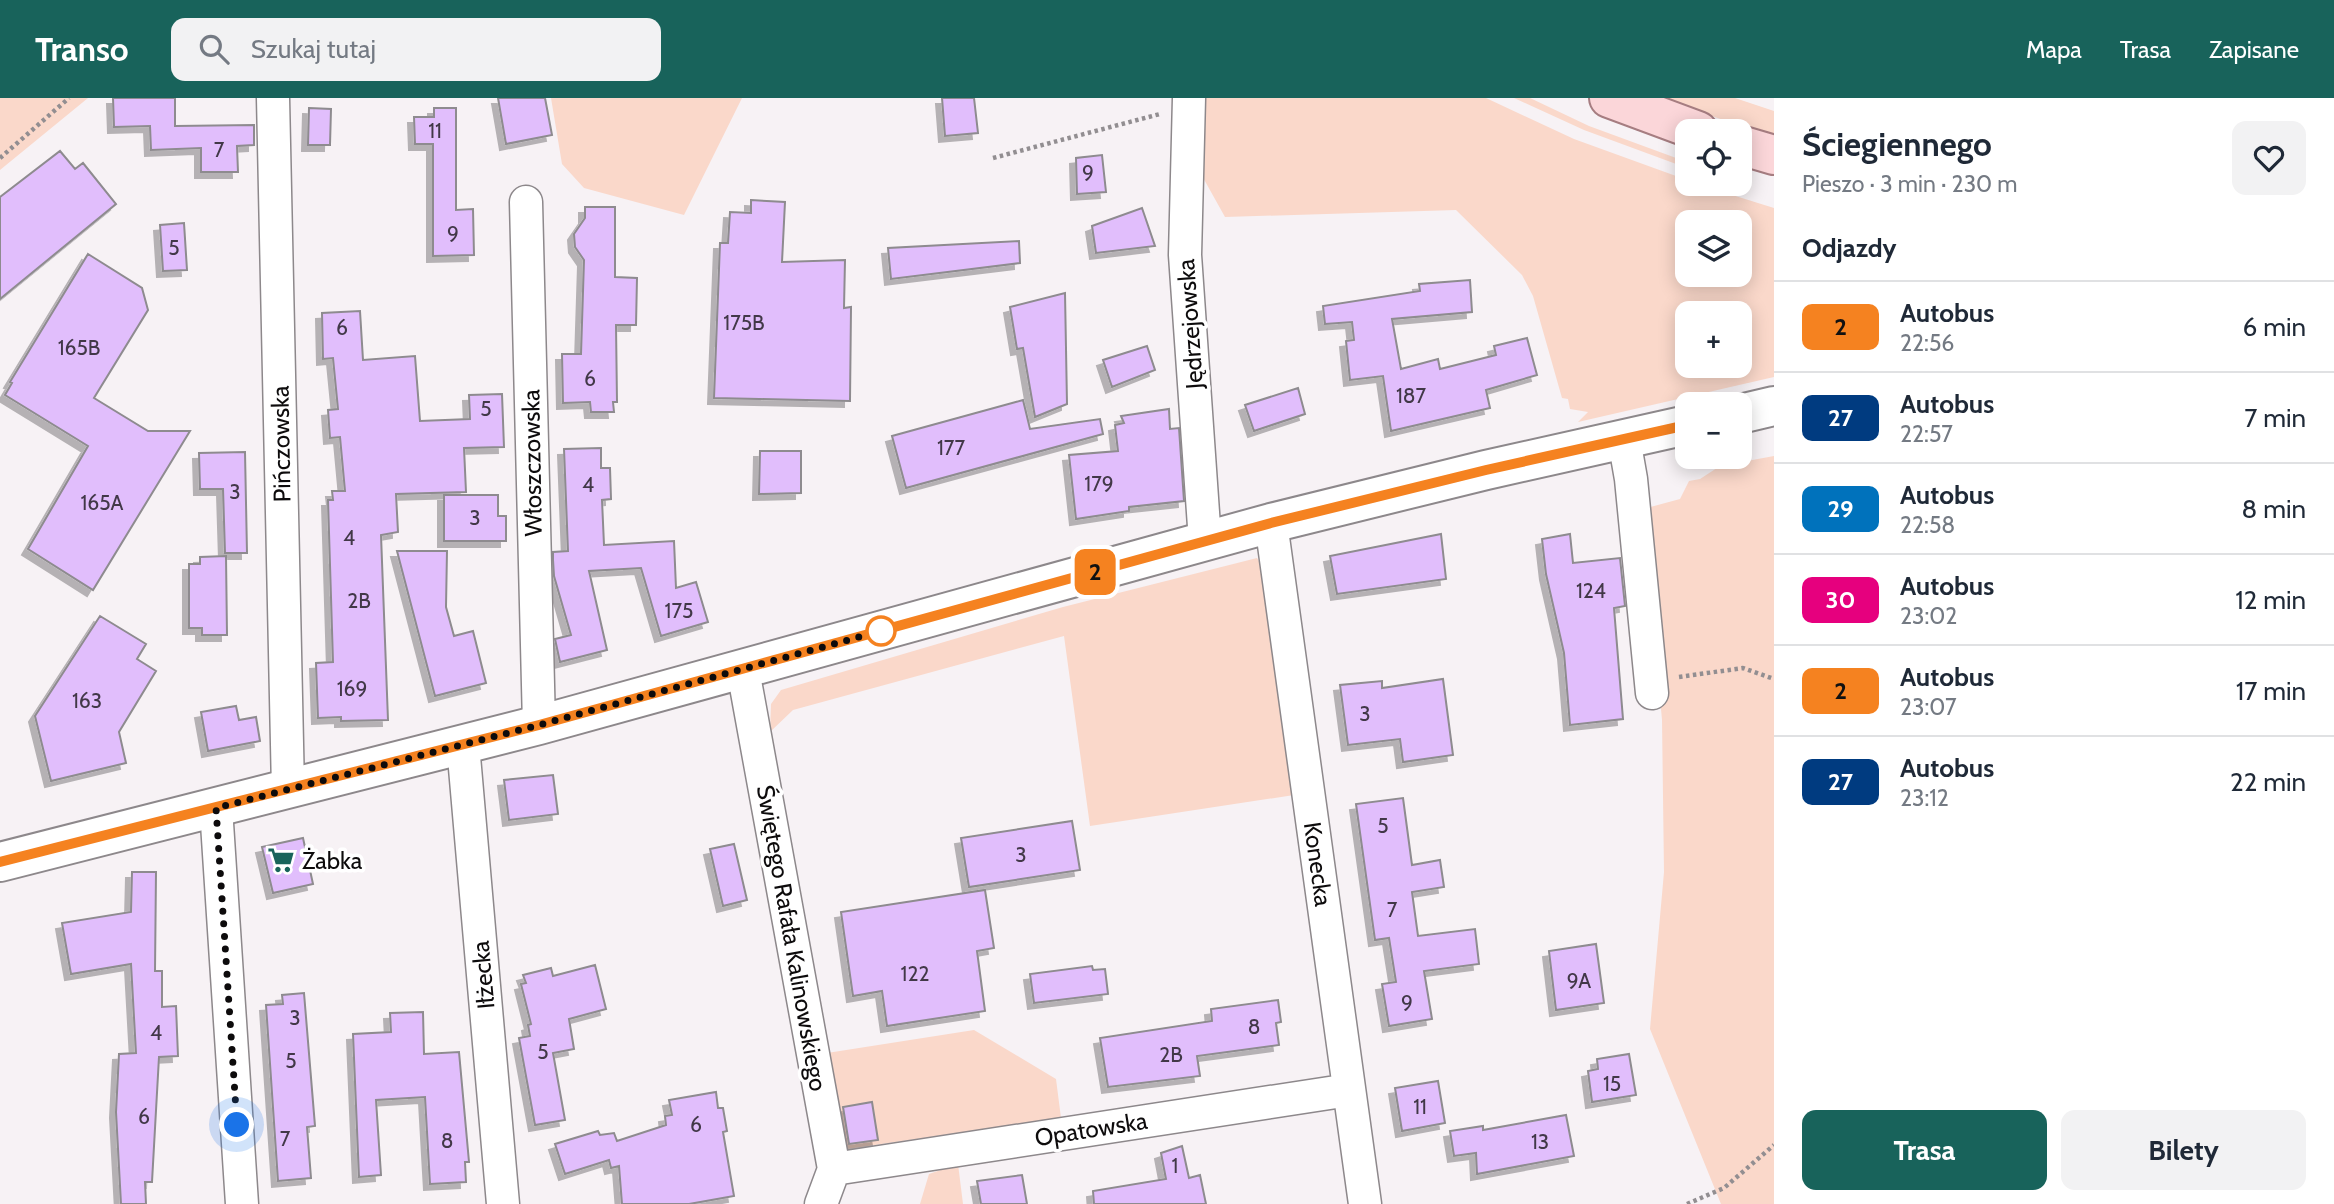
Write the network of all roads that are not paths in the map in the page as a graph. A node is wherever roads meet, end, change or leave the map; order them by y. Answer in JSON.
{"nodes":[{"id":1,"x":273,"y":98,"type":"edge"},
{"id":2,"x":1609,"y":98,"type":"edge"},
{"id":3,"x":1188,"y":102,"type":"edge"},
{"id":4,"x":1675,"y":122,"type":"edge"},
{"id":5,"x":1752,"y":149,"type":"edge"},
{"id":6,"x":1774,"y":155,"type":"edge"},
{"id":7,"x":526,"y":202,"type":"dead end"},
{"id":8,"x":1774,"y":406,"type":"edge"},
{"id":9,"x":1752,"y":411,"type":"edge"},
{"id":10,"x":1675,"y":428,"type":"edge"},
{"id":11,"x":1624,"y":439,"type":"junction"},
{"id":12,"x":1271,"y":523,"type":"junction"},
{"id":13,"x":1205,"y":541,"type":"junction"},
{"id":14,"x":743,"y":670,"type":"junction"},
{"id":15,"x":1665,"y":685,"type":"road end"},
{"id":16,"x":539,"y":725,"type":"junction"},
{"id":17,"x":463,"y":745,"type":"junction"},
{"id":18,"x":288,"y":790,"type":"junction"},
{"id":19,"x":216,"y":808,"type":"junction"},
{"id":20,"x":0,"y":862,"type":"edge"},
{"id":21,"x":1349,"y":1090,"type":"junction"},
{"id":22,"x":834,"y":1169,"type":"junction"},
{"id":23,"x":242,"y":1204,"type":"edge"},
{"id":24,"x":502,"y":1204,"type":"edge"},
{"id":25,"x":821,"y":1204,"type":"edge"},
{"id":26,"x":1365,"y":1204,"type":"edge"}],
"edges":[{"from":1,"to":18,"type":"street","name":"Pińczowska"},
{"from":2,"to":4,"type":"main road"},
{"from":3,"to":13,"type":"street","name":"Jędrzejowska"},
{"from":5,"to":6,"type":"main road"},
{"from":7,"to":16,"type":"street","name":"Włoszczowska"},
{"from":8,"to":9,"type":"street"},
{"from":10,"to":11,"type":"street"},
{"from":11,"to":12,"type":"street"},
{"from":11,"to":15,"type":"street"},
{"from":12,"to":13,"type":"street"},
{"from":12,"to":21,"type":"street","name":"Konecka"},
{"from":13,"to":14,"type":"street"},
{"from":14,"to":16,"type":"street"},
{"from":14,"to":22,"type":"street","name":"Świętego Rafała Kalinowskiego"},
{"from":16,"to":17,"type":"street"},
{"from":17,"to":18,"type":"street"},
{"from":17,"to":24,"type":"street","name":"Iłżecka"},
{"from":18,"to":19,"type":"street"},
{"from":19,"to":20,"type":"street"},
{"from":19,"to":23,"type":"street"},
{"from":21,"to":22,"type":"street","name":"Opatowska"},
{"from":21,"to":26,"type":"street","name":"Konecka"},
{"from":22,"to":25,"type":"street"}]}
